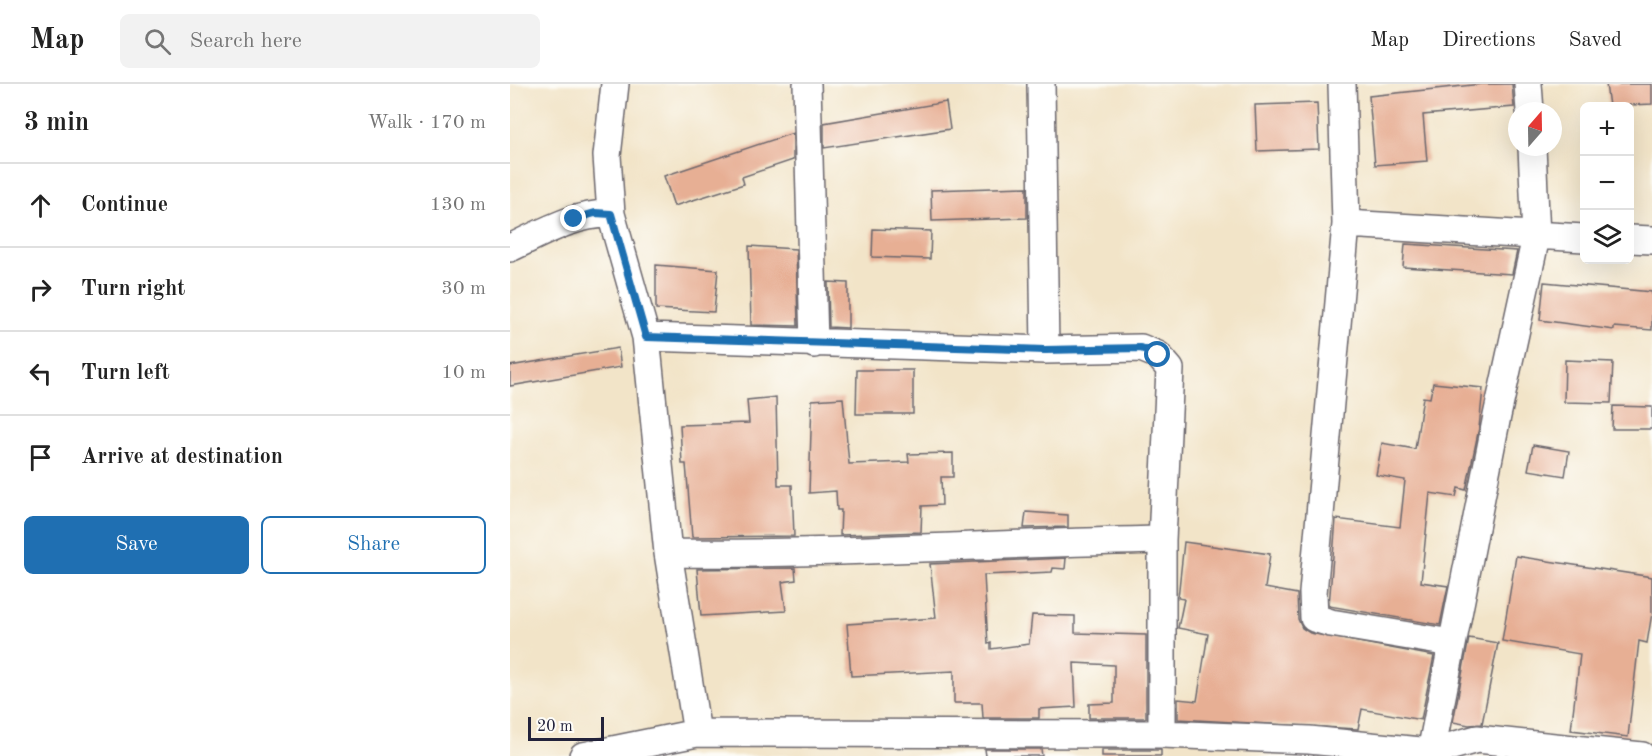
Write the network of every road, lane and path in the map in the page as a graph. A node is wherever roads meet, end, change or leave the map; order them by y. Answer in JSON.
{"nodes":[{"id":1,"x":615,"y":84,"type":"edge"},
{"id":2,"x":807,"y":84,"type":"edge"},
{"id":3,"x":1041,"y":84,"type":"edge"},
{"id":4,"x":1342,"y":84,"type":"edge"},
{"id":5,"x":1528,"y":84,"type":"edge"},
{"id":6,"x":1529,"y":102,"type":"edge"},
{"id":7,"x":1532,"y":156,"type":"edge"},
{"id":8,"x":611,"y":214,"type":"junction"},
{"id":9,"x":1346,"y":224,"type":"junction"},
{"id":10,"x":1536,"y":237,"type":"junction"},
{"id":11,"x":1580,"y":238,"type":"edge"},
{"id":12,"x":1634,"y":239,"type":"edge"},
{"id":13,"x":1652,"y":240,"type":"edge"},
{"id":14,"x":510,"y":248,"type":"edge"},
{"id":15,"x":646,"y":337,"type":"junction"},
{"id":16,"x":814,"y":344,"type":"junction"},
{"id":17,"x":1045,"y":350,"type":"junction"},
{"id":18,"x":1162,"y":540,"type":"junction"},
{"id":19,"x":668,"y":553,"type":"junction"},
{"id":20,"x":1451,"y":643,"type":"junction"},
{"id":21,"x":698,"y":733,"type":"junction"},
{"id":22,"x":1161,"y":734,"type":"junction"},
{"id":23,"x":1059,"y":745,"type":"edge"},
{"id":24,"x":1477,"y":748,"type":"edge"},
{"id":25,"x":1431,"y":752,"type":"junction"},
{"id":26,"x":584,"y":756,"type":"edge"},
{"id":27,"x":1642,"y":756,"type":"edge"}],
"edges":[{"from":1,"to":8,"type":"street"},
{"from":2,"to":16,"type":"street"},
{"from":3,"to":17,"type":"street"},
{"from":4,"to":9,"type":"street"},
{"from":5,"to":6,"type":"street"},
{"from":7,"to":10,"type":"street"},
{"from":8,"to":14,"type":"street"},
{"from":8,"to":15,"type":"street"},
{"from":9,"to":10,"type":"street"},
{"from":9,"to":20,"type":"street"},
{"from":10,"to":11,"type":"street"},
{"from":10,"to":20,"type":"street"},
{"from":12,"to":13,"type":"street"},
{"from":15,"to":16,"type":"street"},
{"from":15,"to":19,"type":"street"},
{"from":16,"to":17,"type":"street"},
{"from":17,"to":18,"type":"street"},
{"from":18,"to":19,"type":"street"},
{"from":18,"to":22,"type":"street"},
{"from":19,"to":21,"type":"street"},
{"from":20,"to":25,"type":"street"},
{"from":21,"to":23,"type":"street"},
{"from":21,"to":26,"type":"street"},
{"from":22,"to":23,"type":"street"},
{"from":22,"to":25,"type":"street"},
{"from":24,"to":25,"type":"street"},
{"from":24,"to":27,"type":"street"}]}
